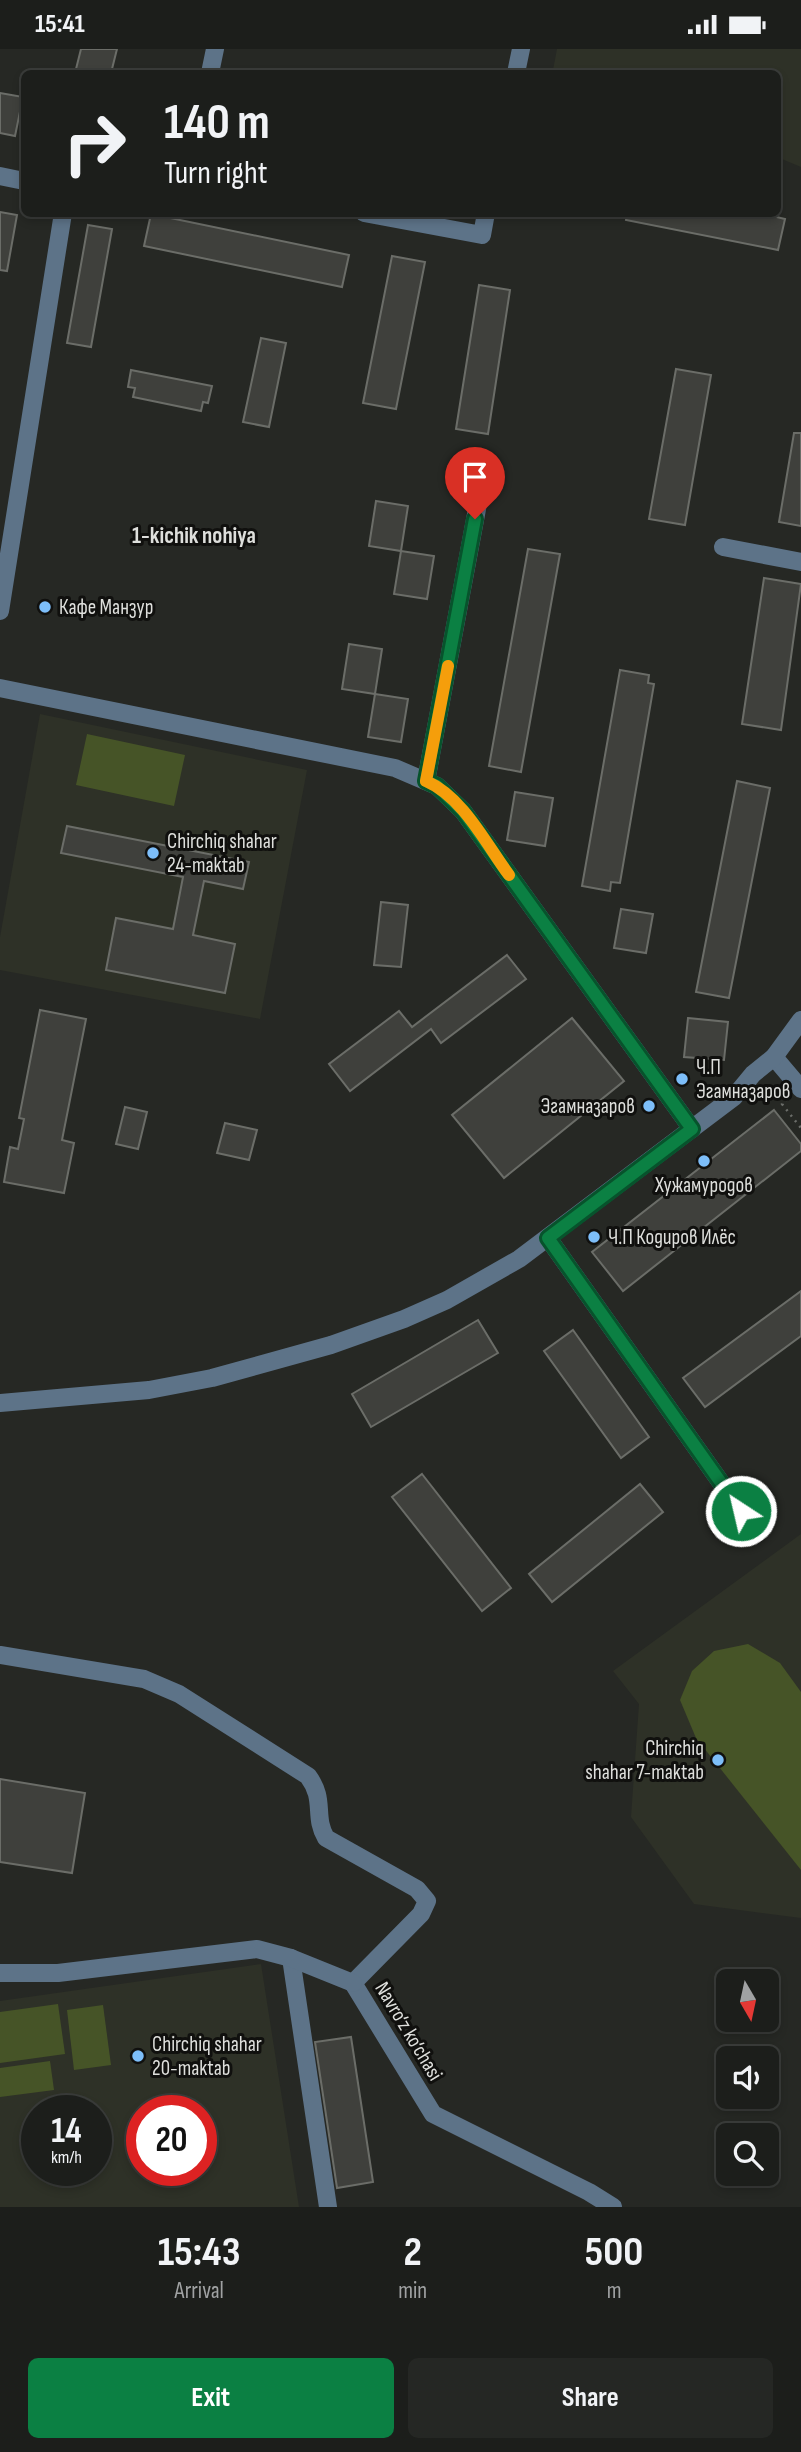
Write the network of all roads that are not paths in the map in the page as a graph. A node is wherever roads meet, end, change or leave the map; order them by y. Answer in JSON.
{"nodes":[{"id":1,"x":215,"y":49,"type":"edge"},
{"id":2,"x":521,"y":49,"type":"edge"},
{"id":3,"x":211,"y":70,"type":"edge"},
{"id":4,"x":517,"y":70,"type":"edge"},
{"id":5,"x":0,"y":176,"type":"edge"},
{"id":6,"x":21,"y":180,"type":"edge"},
{"id":7,"x":62,"y":217,"type":"edge"},
{"id":8,"x":385,"y":217,"type":"edge"},
{"id":9,"x":485,"y":217,"type":"edge"},
{"id":10,"x":480,"y":493,"type":"dead end"},
{"id":11,"x":723,"y":548,"type":"dead end"},
{"id":12,"x":801,"y":562,"type":"edge"},
{"id":13,"x":0,"y":611,"type":"edge"},
{"id":14,"x":0,"y":688,"type":"edge"},
{"id":15,"x":426,"y":781,"type":"junction"},
{"id":16,"x":801,"y":1020,"type":"edge"},
{"id":17,"x":774,"y":1057,"type":"junction"},
{"id":18,"x":800,"y":1088,"type":"edge"},
{"id":19,"x":692,"y":1129,"type":"junction"},
{"id":20,"x":548,"y":1238,"type":"junction"},
{"id":21,"x":0,"y":1403,"type":"edge"},
{"id":22,"x":741,"y":1511,"type":"dead end"},
{"id":23,"x":0,"y":1655,"type":"edge"},
{"id":24,"x":291,"y":1958,"type":"junction"},
{"id":25,"x":0,"y":1973,"type":"edge"},
{"id":26,"x":353,"y":1983,"type":"junction"},
{"id":27,"x":328,"y":2207,"type":"edge"},
{"id":28,"x":613,"y":2207,"type":"edge"}],
"edges":[{"from":1,"to":3,"type":"street"},
{"from":2,"to":4,"type":"street"},
{"from":5,"to":6,"type":"street"},
{"from":7,"to":13,"type":"street"},
{"from":8,"to":9,"type":"street"},
{"from":10,"to":15,"type":"street"},
{"from":11,"to":12,"type":"street"},
{"from":14,"to":15,"type":"street"},
{"from":15,"to":19,"type":"street"},
{"from":16,"to":17,"type":"street"},
{"from":17,"to":18,"type":"street"},
{"from":17,"to":19,"type":"street"},
{"from":19,"to":20,"type":"street"},
{"from":20,"to":21,"type":"street"},
{"from":20,"to":22,"type":"street"},
{"from":23,"to":26,"type":"street","name":"Navro‘z ko‘chasi"},
{"from":24,"to":25,"type":"street"},
{"from":24,"to":26,"type":"street"},
{"from":24,"to":27,"type":"street"},
{"from":26,"to":28,"type":"street","name":"Navro‘z ko‘chasi"}]}
